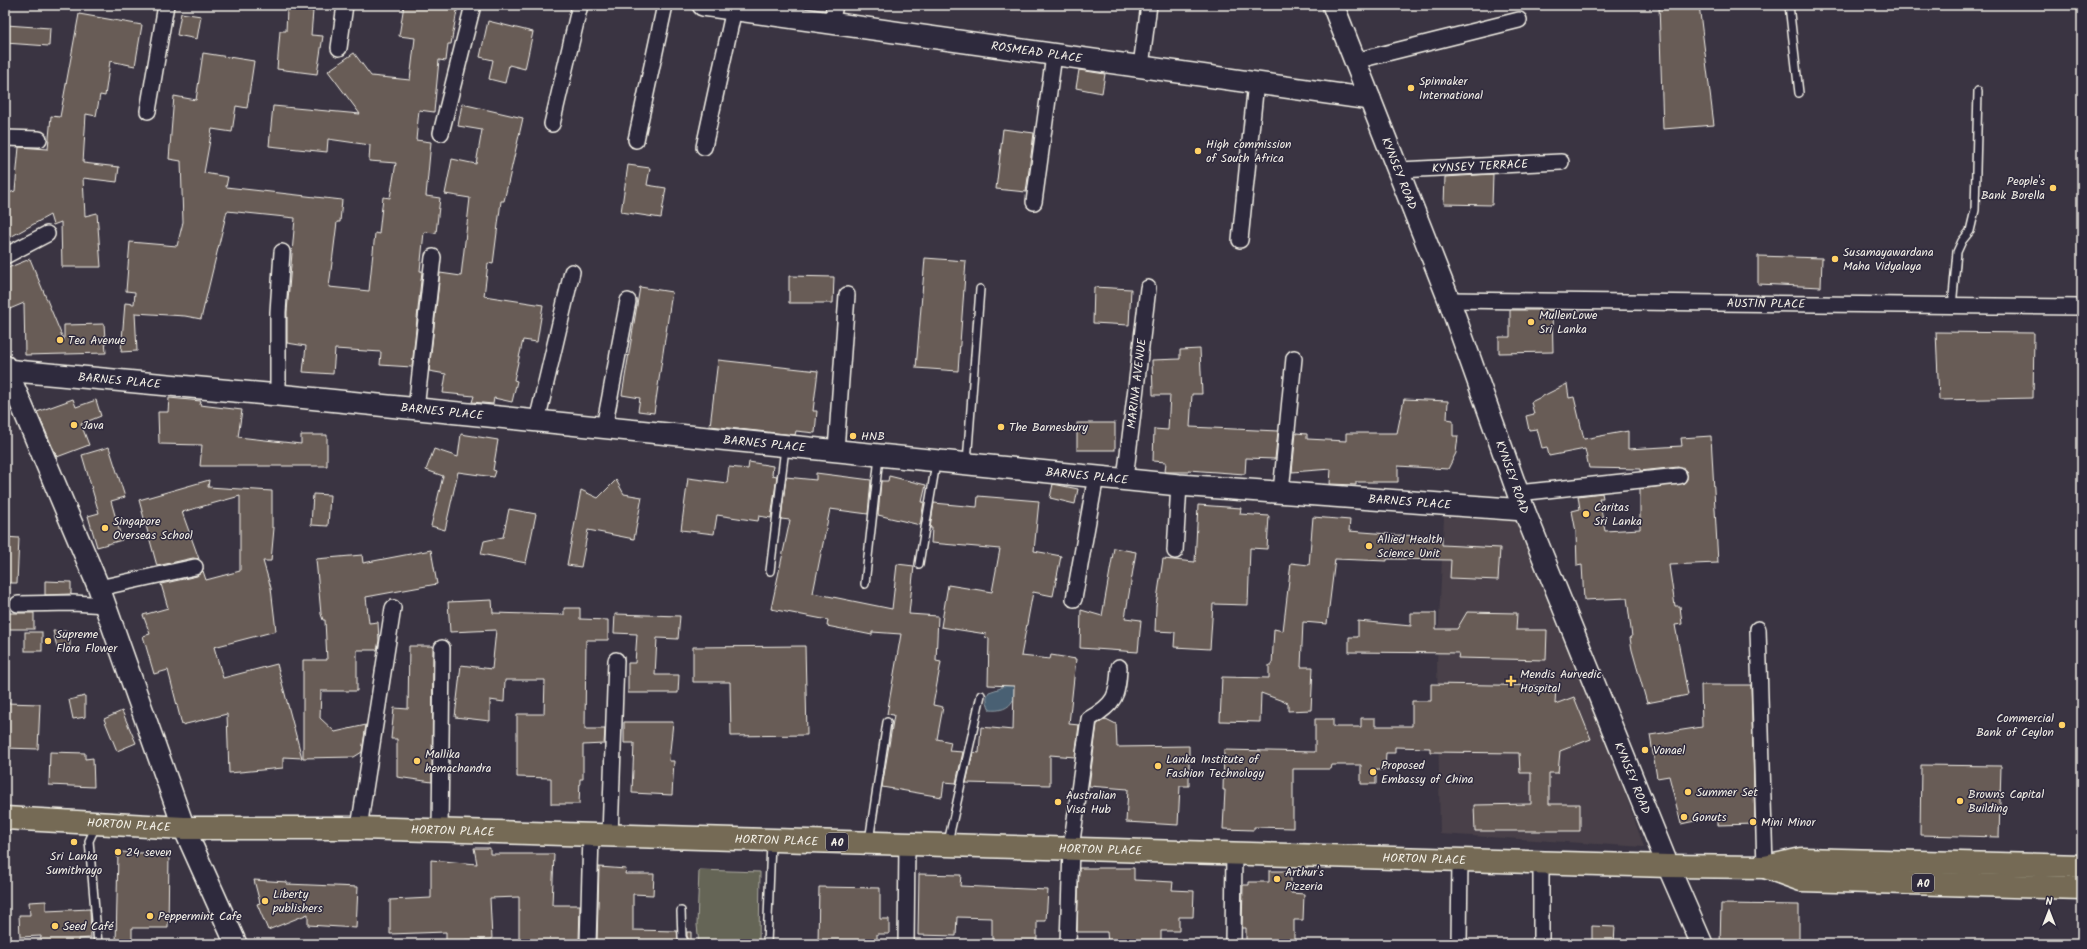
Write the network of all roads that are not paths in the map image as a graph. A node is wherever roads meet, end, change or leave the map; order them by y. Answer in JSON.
{"nodes":[{"id":1,"x":166,"y":5,"type":"edge"},
{"id":2,"x":345,"y":5,"type":"edge"},
{"id":3,"x":474,"y":5,"type":"edge"},
{"id":4,"x":580,"y":5,"type":"edge"},
{"id":5,"x":665,"y":5,"type":"edge"},
{"id":6,"x":703,"y":5,"type":"edge"},
{"id":7,"x":1149,"y":5,"type":"edge"},
{"id":8,"x":1333,"y":5,"type":"edge"},
{"id":9,"x":1789,"y":5,"type":"edge"},
{"id":10,"x":762,"y":9,"type":"edge"},
{"id":11,"x":734,"y":10,"type":"junction"},
{"id":12,"x":833,"y":14,"type":"edge"},
{"id":13,"x":1519,"y":20,"type":"dead end"},
{"id":14,"x":340,"y":48,"type":"dead end"},
{"id":15,"x":1054,"y":55,"type":"junction"},
{"id":16,"x":1355,"y":61,"type":"junction"},
{"id":17,"x":1141,"y":66,"type":"junction"},
{"id":18,"x":1256,"y":82,"type":"junction"},
{"id":19,"x":1978,"y":91,"type":"dead end"},
{"id":20,"x":1799,"y":94,"type":"dead end"},
{"id":21,"x":1370,"y":99,"type":"junction"},
{"id":22,"x":148,"y":111,"type":"dead end"},
{"id":23,"x":552,"y":124,"type":"dead end"},
{"id":24,"x":441,"y":133,"type":"dead end"},
{"id":25,"x":5,"y":138,"type":"edge"},
{"id":26,"x":40,"y":139,"type":"dead end"},
{"id":27,"x":636,"y":140,"type":"dead end"},
{"id":28,"x":704,"y":147,"type":"dead end"},
{"id":29,"x":1561,"y":162,"type":"dead end"},
{"id":30,"x":1399,"y":170,"type":"junction"},
{"id":31,"x":1034,"y":202,"type":"dead end"},
{"id":32,"x":47,"y":234,"type":"dead end"},
{"id":33,"x":1240,"y":240,"type":"dead end"},
{"id":34,"x":282,"y":252,"type":"dead end"},
{"id":35,"x":5,"y":256,"type":"edge"},
{"id":36,"x":433,"y":256,"type":"dead end"},
{"id":37,"x":572,"y":272,"type":"dead end"},
{"id":38,"x":1148,"y":288,"type":"dead end"},
{"id":39,"x":980,"y":289,"type":"dead end"},
{"id":40,"x":847,"y":295,"type":"dead end"},
{"id":41,"x":1449,"y":300,"type":"junction"},
{"id":42,"x":628,"y":301,"type":"dead end"},
{"id":43,"x":1952,"y":307,"type":"junction"},
{"id":44,"x":2082,"y":307,"type":"edge"},
{"id":45,"x":1294,"y":358,"type":"dead end"},
{"id":46,"x":6,"y":369,"type":"edge"},
{"id":47,"x":278,"y":395,"type":"junction"},
{"id":48,"x":416,"y":409,"type":"junction"},
{"id":49,"x":537,"y":421,"type":"junction"},
{"id":50,"x":604,"y":428,"type":"junction"},
{"id":51,"x":786,"y":446,"type":"junction"},
{"id":52,"x":836,"y":450,"type":"junction"},
{"id":53,"x":879,"y":455,"type":"junction"},
{"id":54,"x":936,"y":461,"type":"junction"},
{"id":55,"x":966,"y":464,"type":"junction"},
{"id":56,"x":1096,"y":476,"type":"junction"},
{"id":57,"x":1679,"y":476,"type":"dead end"},
{"id":58,"x":1125,"y":479,"type":"junction"},
{"id":59,"x":1179,"y":485,"type":"junction"},
{"id":60,"x":1281,"y":492,"type":"junction"},
{"id":61,"x":1521,"y":501,"type":"junction"},
{"id":62,"x":1175,"y":551,"type":"dead end"},
{"id":63,"x":919,"y":564,"type":"dead end"},
{"id":64,"x":195,"y":566,"type":"dead end"},
{"id":65,"x":770,"y":571,"type":"dead end"},
{"id":66,"x":865,"y":584,"type":"dead end"},
{"id":67,"x":103,"y":597,"type":"junction"},
{"id":68,"x":1074,"y":600,"type":"dead end"},
{"id":69,"x":18,"y":604,"type":"dead end"},
{"id":70,"x":393,"y":608,"type":"dead end"},
{"id":71,"x":1758,"y":629,"type":"dead end"},
{"id":72,"x":442,"y":648,"type":"dead end"},
{"id":73,"x":616,"y":660,"type":"dead end"},
{"id":74,"x":1119,"y":667,"type":"dead end"},
{"id":75,"x":981,"y":695,"type":"dead end"},
{"id":76,"x":887,"y":722,"type":"dead end"},
{"id":77,"x":5,"y":818,"type":"edge"},
{"id":78,"x":98,"y":821,"type":"junction"},
{"id":79,"x":184,"y":828,"type":"junction"},
{"id":80,"x":359,"y":828,"type":"junction"},
{"id":81,"x":440,"y":830,"type":"junction"},
{"id":82,"x":600,"y":835,"type":"junction"},
{"id":83,"x":771,"y":841,"type":"junction"},
{"id":84,"x":869,"y":843,"type":"junction"},
{"id":85,"x":906,"y":843,"type":"junction"},
{"id":86,"x":948,"y":844,"type":"junction"},
{"id":87,"x":1071,"y":848,"type":"junction"},
{"id":88,"x":1234,"y":852,"type":"junction"},
{"id":89,"x":1460,"y":859,"type":"junction"},
{"id":90,"x":1541,"y":863,"type":"junction"},
{"id":91,"x":1668,"y":866,"type":"junction"},
{"id":92,"x":2082,"y":866,"type":"edge"},
{"id":93,"x":1765,"y":867,"type":"junction"},
{"id":94,"x":2082,"y":888,"type":"edge"},
{"id":95,"x":681,"y":911,"type":"dead end"},
{"id":96,"x":98,"y":944,"type":"edge"},
{"id":97,"x":236,"y":944,"type":"edge"},
{"id":98,"x":588,"y":944,"type":"edge"},
{"id":99,"x":685,"y":944,"type":"edge"},
{"id":100,"x":767,"y":944,"type":"edge"},
{"id":101,"x":906,"y":944,"type":"edge"},
{"id":102,"x":1068,"y":944,"type":"edge"},
{"id":103,"x":1233,"y":944,"type":"edge"},
{"id":104,"x":1459,"y":944,"type":"edge"},
{"id":105,"x":1541,"y":944,"type":"edge"},
{"id":106,"x":1702,"y":944,"type":"edge"}],
"edges":[{"from":1,"to":22,"type":"street"},
{"from":2,"to":14,"type":"street"},
{"from":3,"to":24,"type":"street"},
{"from":4,"to":23,"type":"street"},
{"from":5,"to":27,"type":"street"},
{"from":6,"to":11,"type":"street","name":"ROSMEAD PLACE"},
{"from":7,"to":17,"type":"street"},
{"from":8,"to":16,"type":"street","name":"KYNSEY ROAD"},
{"from":9,"to":20,"type":"lane"},
{"from":10,"to":11,"type":"street","name":"ROSMEAD PLACE"},
{"from":10,"to":12,"type":"street","name":"ROSMEAD PLACE"},
{"from":11,"to":28,"type":"street"},
{"from":12,"to":15,"type":"street","name":"ROSMEAD PLACE"},
{"from":13,"to":16,"type":"street"},
{"from":15,"to":17,"type":"street","name":"ROSMEAD PLACE"},
{"from":15,"to":31,"type":"street"},
{"from":16,"to":21,"type":"street","name":"KYNSEY ROAD"},
{"from":17,"to":18,"type":"street","name":"ROSMEAD PLACE"},
{"from":18,"to":21,"type":"street","name":"ROSMEAD PLACE"},
{"from":18,"to":33,"type":"street"},
{"from":19,"to":43,"type":"lane"},
{"from":21,"to":30,"type":"street","name":"KYNSEY ROAD"},
{"from":25,"to":26,"type":"street"},
{"from":29,"to":30,"type":"street","name":"KYNSEY TERRACE"},
{"from":30,"to":41,"type":"street","name":"KYNSEY ROAD"},
{"from":32,"to":35,"type":"street"},
{"from":34,"to":47,"type":"street"},
{"from":36,"to":48,"type":"street"},
{"from":37,"to":49,"type":"street"},
{"from":38,"to":58,"type":"street","name":"MARINA AVENUE"},
{"from":39,"to":55,"type":"lane"},
{"from":40,"to":52,"type":"street"},
{"from":41,"to":43,"type":"street","name":"AUSTIN PLACE"},
{"from":41,"to":61,"type":"street","name":"KYNSEY ROAD"},
{"from":42,"to":50,"type":"street"},
{"from":43,"to":44,"type":"street","name":"AUSTIN PLACE"},
{"from":45,"to":60,"type":"street"},
{"from":46,"to":47,"type":"street","name":"BARNES PLACE"},
{"from":46,"to":67,"type":"street"},
{"from":47,"to":48,"type":"street","name":"BARNES PLACE"},
{"from":48,"to":49,"type":"street","name":"BARNES PLACE"},
{"from":49,"to":50,"type":"street","name":"BARNES PLACE"},
{"from":50,"to":51,"type":"street","name":"BARNES PLACE"},
{"from":51,"to":52,"type":"street","name":"BARNES PLACE"},
{"from":51,"to":65,"type":"lane"},
{"from":52,"to":53,"type":"street","name":"BARNES PLACE"},
{"from":53,"to":54,"type":"street","name":"BARNES PLACE"},
{"from":53,"to":66,"type":"lane"},
{"from":54,"to":55,"type":"street","name":"BARNES PLACE"},
{"from":54,"to":63,"type":"lane"},
{"from":55,"to":56,"type":"street","name":"BARNES PLACE"},
{"from":56,"to":58,"type":"street","name":"BARNES PLACE"},
{"from":56,"to":68,"type":"street"},
{"from":57,"to":61,"type":"street"},
{"from":58,"to":59,"type":"street","name":"BARNES PLACE"},
{"from":59,"to":60,"type":"street","name":"BARNES PLACE"},
{"from":59,"to":62,"type":"street"},
{"from":60,"to":61,"type":"street","name":"BARNES PLACE"},
{"from":61,"to":91,"type":"street","name":"KYNSEY ROAD"},
{"from":64,"to":67,"type":"street"},
{"from":67,"to":69,"type":"street"},
{"from":67,"to":79,"type":"street"},
{"from":70,"to":80,"type":"street"},
{"from":71,"to":93,"type":"street"},
{"from":72,"to":81,"type":"street"},
{"from":73,"to":82,"type":"street"},
{"from":74,"to":87,"type":"street"},
{"from":75,"to":86,"type":"lane"},
{"from":76,"to":84,"type":"lane"},
{"from":77,"to":78,"type":"highway","name":"HORTON PLACE","number":"A0"},
{"from":78,"to":79,"type":"highway","name":"HORTON PLACE","number":"A0"},
{"from":78,"to":96,"type":"lane"},
{"from":79,"to":80,"type":"highway","name":"HORTON PLACE","number":"A0"},
{"from":79,"to":97,"type":"street"},
{"from":80,"to":81,"type":"highway","name":"HORTON PLACE","number":"A0"},
{"from":81,"to":82,"type":"highway","name":"HORTON PLACE","number":"A0"},
{"from":82,"to":83,"type":"highway","name":"HORTON PLACE","number":"A0"},
{"from":82,"to":98,"type":"street"},
{"from":83,"to":84,"type":"highway","name":"HORTON PLACE","number":"A0"},
{"from":83,"to":100,"type":"lane"},
{"from":84,"to":85,"type":"highway","name":"HORTON PLACE","number":"A0"},
{"from":85,"to":86,"type":"highway","name":"HORTON PLACE","number":"A0"},
{"from":85,"to":101,"type":"street"},
{"from":86,"to":87,"type":"highway","name":"HORTON PLACE","number":"A0"},
{"from":87,"to":88,"type":"highway","name":"HORTON PLACE","number":"A0"},
{"from":87,"to":102,"type":"street"},
{"from":88,"to":89,"type":"highway","name":"HORTON PLACE","number":"A0"},
{"from":88,"to":103,"type":"street"},
{"from":89,"to":90,"type":"highway","name":"HORTON PLACE","number":"A0"},
{"from":89,"to":104,"type":"street"},
{"from":90,"to":91,"type":"highway","name":"HORTON PLACE","number":"A0"},
{"from":90,"to":105,"type":"street"},
{"from":91,"to":93,"type":"highway","number":"A0"},
{"from":91,"to":106,"type":"street","name":"KYNSEY ROAD"},
{"from":92,"to":93,"type":"highway","number":"A0"},
{"from":93,"to":94,"type":"highway","number":"A0"},
{"from":95,"to":99,"type":"lane"}]}
